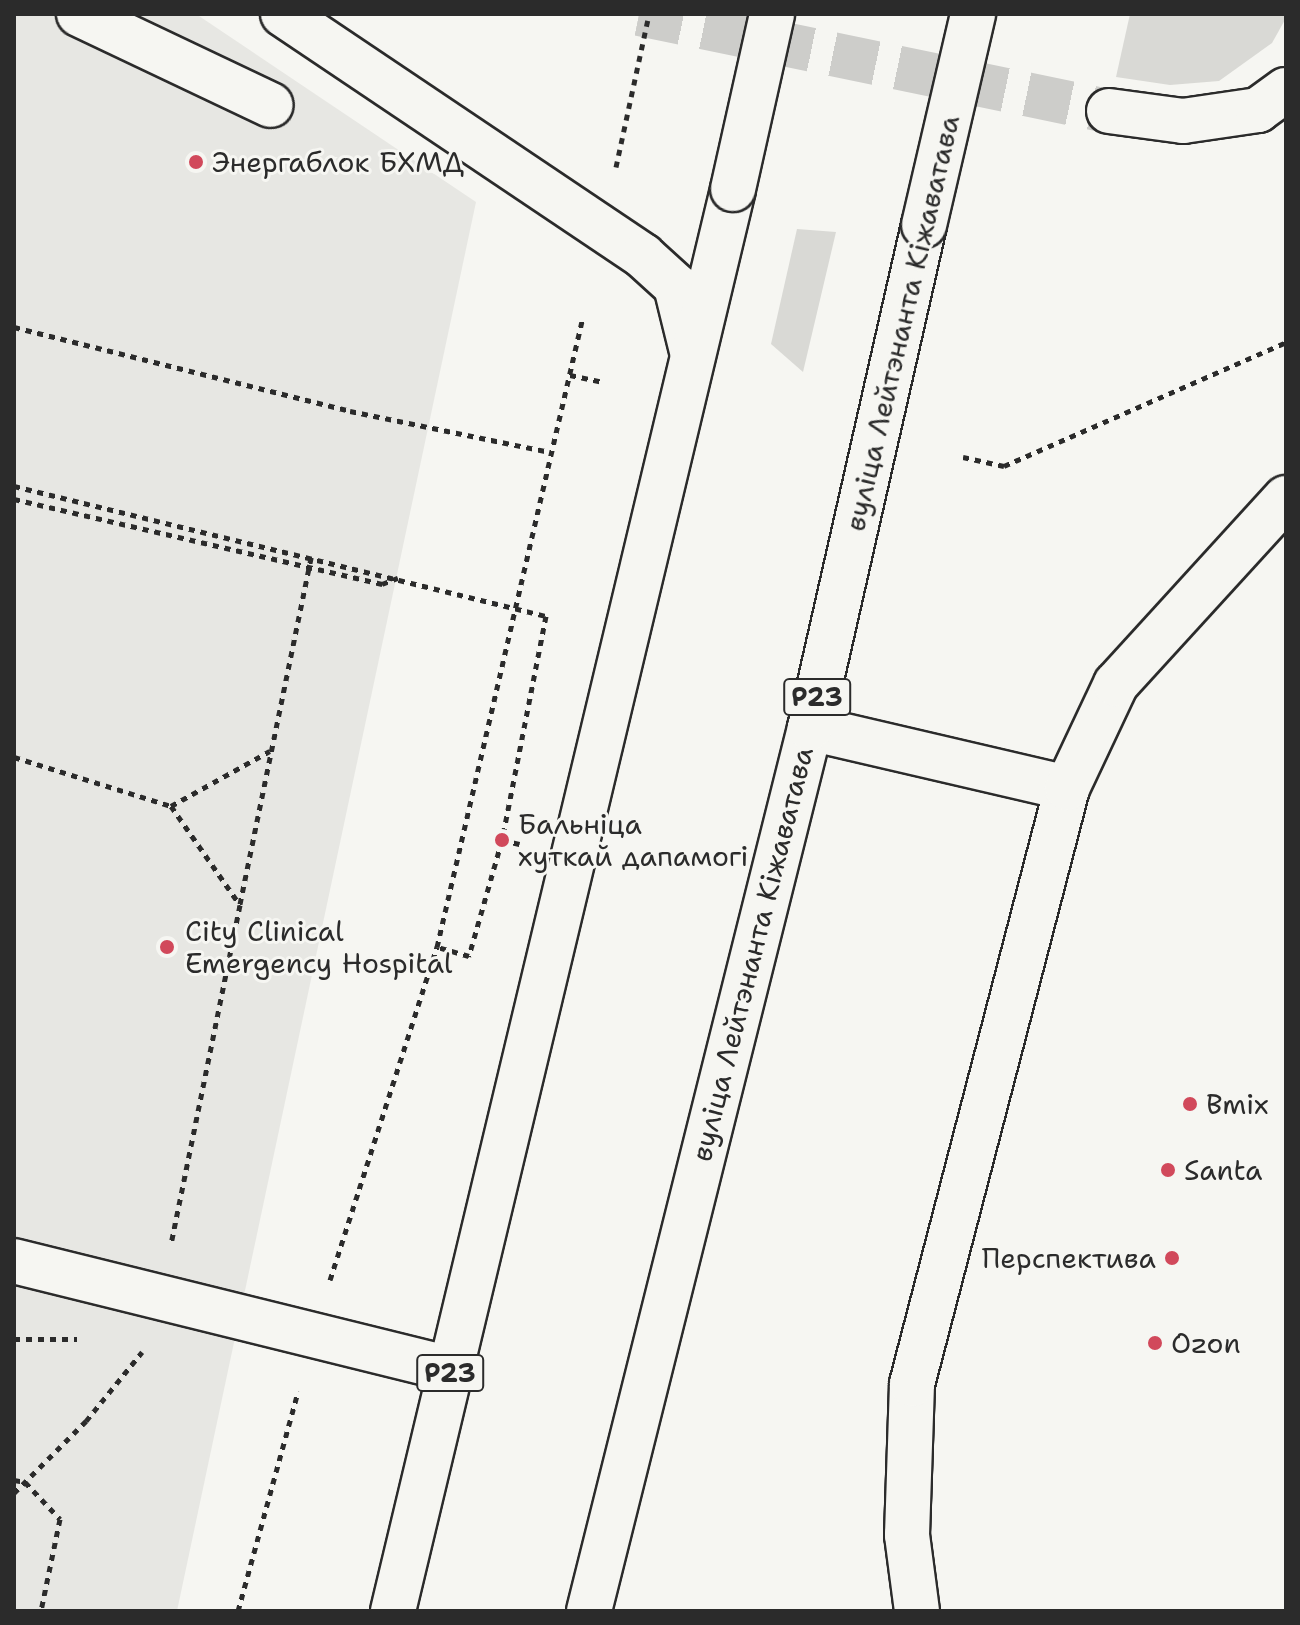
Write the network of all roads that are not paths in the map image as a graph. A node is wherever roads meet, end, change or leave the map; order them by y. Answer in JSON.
{"nodes":[{"id":1,"x":79,"y":14,"type":"edge"},
{"id":2,"x":283,"y":14,"type":"edge"},
{"id":3,"x":772,"y":14,"type":"edge"},
{"id":4,"x":973,"y":14,"type":"edge"},
{"id":5,"x":1286,"y":90,"type":"edge"},
{"id":6,"x":271,"y":105,"type":"dead end"},
{"id":7,"x":1109,"y":111,"type":"tunnel mouth"},
{"id":8,"x":694,"y":365,"type":"junction"},
{"id":9,"x":1286,"y":498,"type":"edge"},
{"id":10,"x":810,"y":728,"type":"junction"},
{"id":11,"x":1067,"y":788,"type":"junction"},
{"id":12,"x":14,"y":1261,"type":"edge"},
{"id":13,"x":450,"y":1369,"type":"junction"},
{"id":14,"x":393,"y":1611,"type":"edge"},
{"id":15,"x":589,"y":1611,"type":"edge"},
{"id":16,"x":917,"y":1611,"type":"edge"}],
"edges":[{"from":1,"to":6,"type":"main road"},
{"from":2,"to":8,"type":"main road"},
{"from":3,"to":8,"type":"main road","number":"Р23","bridge":true},
{"from":4,"to":10,"type":"main road","name":"вуліца Лейтэнанта Кіжаватава","number":"Р23","bridge":true},
{"from":5,"to":7,"type":"main road"},
{"from":8,"to":13,"type":"main road","number":"Р23"},
{"from":9,"to":11,"type":"main road"},
{"from":10,"to":11,"type":"main road"},
{"from":10,"to":15,"type":"main road","name":"вуліца Лейтэнанта Кіжаватава","number":"Р23"},
{"from":11,"to":16,"type":"main road"},
{"from":12,"to":13,"type":"main road"},
{"from":13,"to":14,"type":"main road","number":"Р23"}]}
